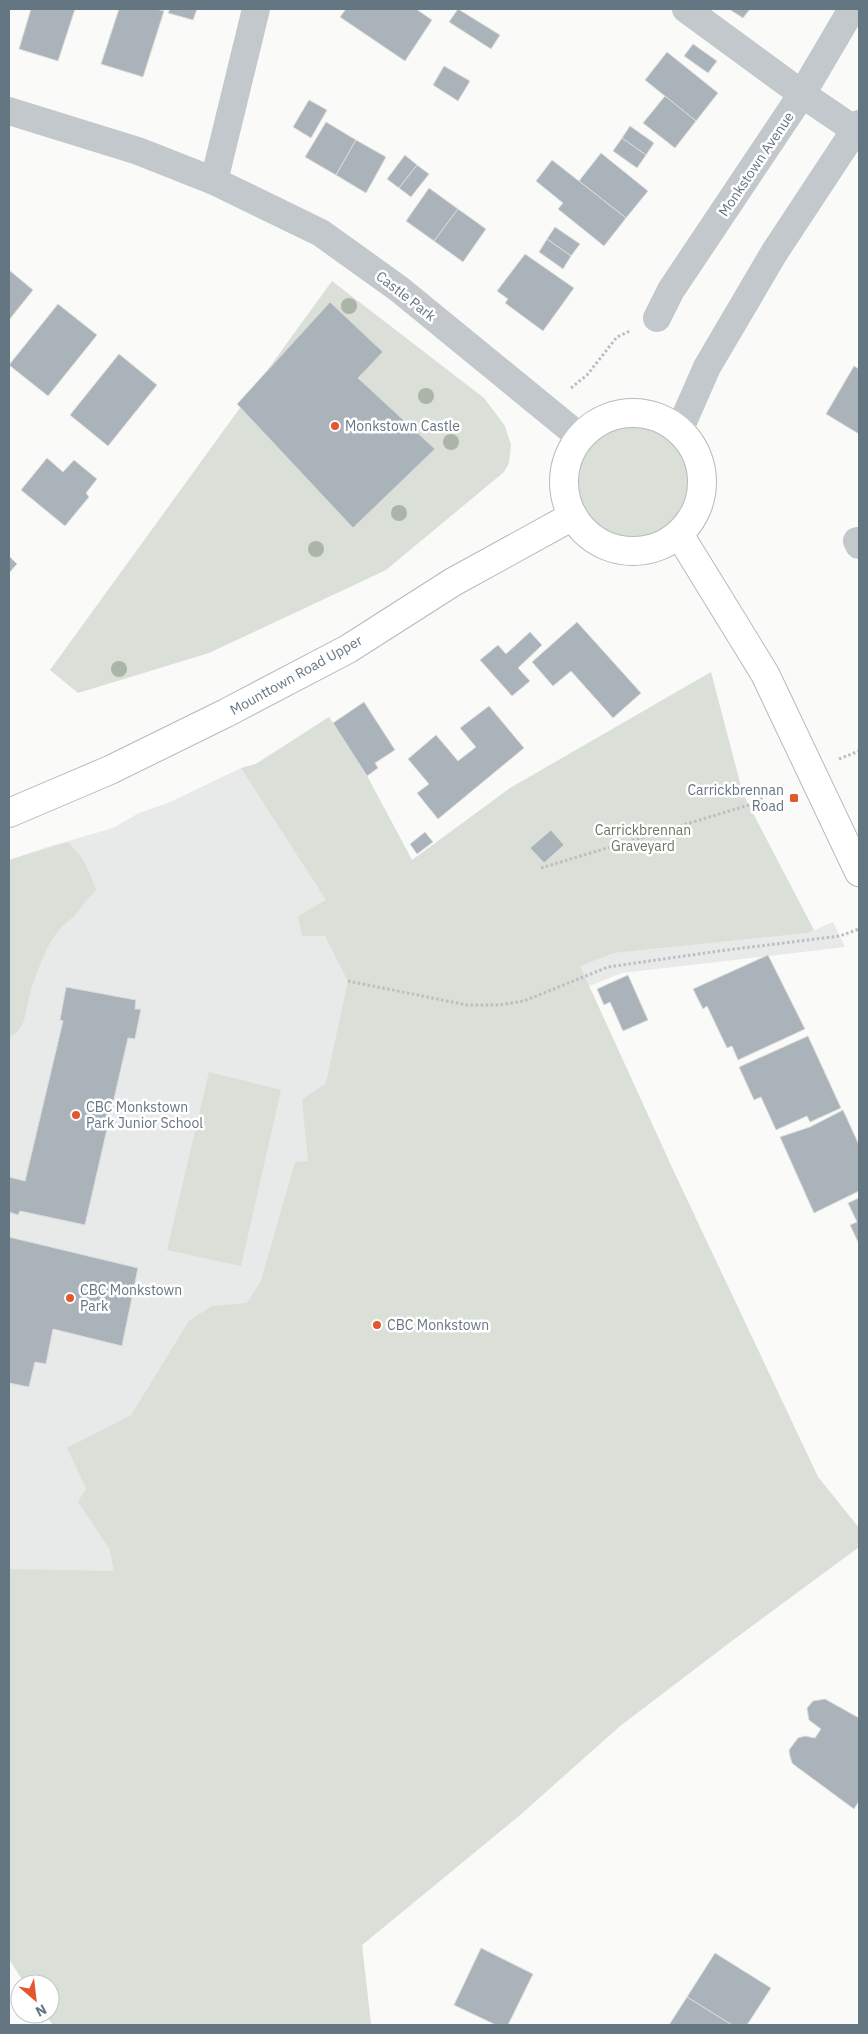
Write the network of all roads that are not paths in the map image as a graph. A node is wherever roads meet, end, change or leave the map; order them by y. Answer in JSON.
{"nodes":[{"id":1,"x":256,"y":9,"type":"edge"},
{"id":2,"x":686,"y":9,"type":"edge"},
{"id":3,"x":852,"y":9,"type":"edge"},
{"id":4,"x":802,"y":94,"type":"junction"},
{"id":5,"x":9,"y":111,"type":"edge"},
{"id":6,"x":857,"y":127,"type":"edge"},
{"id":7,"x":214,"y":181,"type":"junction"},
{"id":8,"x":658,"y":318,"type":"road end"},
{"id":9,"x":679,"y":431,"type":"junction"},
{"id":10,"x":580,"y":436,"type":"junction"},
{"id":11,"x":573,"y":516,"type":"junction"},
{"id":12,"x":679,"y":534,"type":"junction"},
{"id":13,"x":9,"y":813,"type":"edge"},
{"id":14,"x":859,"y":872,"type":"edge"}],
"edges":[{"from":1,"to":7,"type":"street"},
{"from":2,"to":4,"type":"street"},
{"from":3,"to":4,"type":"street","name":"Monkstown Avenue"},
{"from":4,"to":6,"type":"street"},
{"from":4,"to":8,"type":"street","name":"Monkstown Avenue"},
{"from":5,"to":7,"type":"street","name":"Castle Park"},
{"from":6,"to":9,"type":"street"},
{"from":7,"to":10,"type":"street","name":"Castle Park"},
{"from":9,"to":10,"type":"main road"},
{"from":9,"to":12,"type":"main road"},
{"from":10,"to":11,"type":"main road"},
{"from":11,"to":12,"type":"main road"},
{"from":11,"to":13,"type":"main road","name":"Mounttown Road Upper"},
{"from":12,"to":14,"type":"main road"}]}
